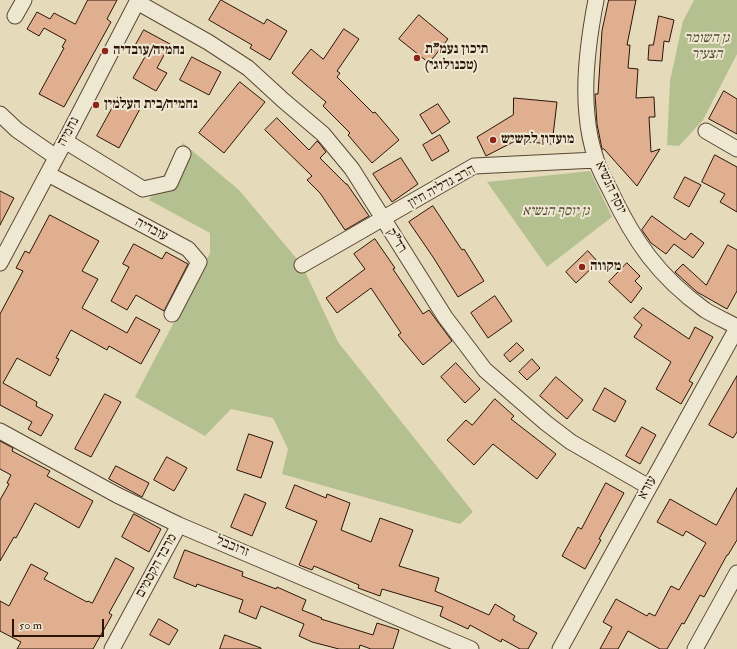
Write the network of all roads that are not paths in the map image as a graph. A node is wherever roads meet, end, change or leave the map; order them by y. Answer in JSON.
{"nodes":[{"id":1,"x":24,"y":0,"type":"edge"},
{"id":2,"x":596,"y":0,"type":"edge"},
{"id":3,"x":137,"y":1,"type":"edge"},
{"id":4,"x":15,"y":16,"type":"dead end"},
{"id":5,"x":0,"y":114,"type":"edge"},
{"id":6,"x":0,"y":127,"type":"edge"},
{"id":7,"x":17,"y":130,"type":"junction"},
{"id":8,"x":706,"y":131,"type":"dead end"},
{"id":9,"x":65,"y":141,"type":"junction"},
{"id":10,"x":737,"y":149,"type":"edge"},
{"id":11,"x":183,"y":154,"type":"dead end"},
{"id":12,"x":56,"y":157,"type":"junction"},
{"id":13,"x":596,"y":160,"type":"junction"},
{"id":14,"x":48,"y":174,"type":"junction"},
{"id":15,"x":383,"y":219,"type":"junction"},
{"id":16,"x":0,"y":263,"type":"edge"},
{"id":17,"x":302,"y":265,"type":"dead end"},
{"id":18,"x":172,"y":314,"type":"dead end"},
{"id":19,"x":737,"y":327,"type":"edge"},
{"id":20,"x":0,"y":431,"type":"edge"},
{"id":21,"x":649,"y":487,"type":"junction"},
{"id":22,"x":179,"y":525,"type":"junction"},
{"id":23,"x":737,"y":573,"type":"edge"},
{"id":24,"x":112,"y":649,"type":"edge"},
{"id":25,"x":471,"y":649,"type":"edge"},
{"id":26,"x":560,"y":649,"type":"edge"},
{"id":27,"x":695,"y":649,"type":"edge"}],
"edges":[{"from":1,"to":4,"type":"street"},
{"from":2,"to":13,"type":"street","name":"יוסף הנשיא"},
{"from":3,"to":9,"type":"street","name":"נחמיה"},
{"from":3,"to":15,"type":"street","name":"רד\"ק"},
{"from":5,"to":7,"type":"street"},
{"from":6,"to":7,"type":"street"},
{"from":7,"to":12,"type":"street"},
{"from":8,"to":10,"type":"street"},
{"from":9,"to":11,"type":"street"},
{"from":9,"to":12,"type":"street","name":"נחמיה"},
{"from":12,"to":14,"type":"street","name":"נחמיה"},
{"from":13,"to":15,"type":"street","name":"הרב גדליה חיון"},
{"from":13,"to":19,"type":"street","name":"יוסף הנשיא"},
{"from":14,"to":16,"type":"street","name":"נחמיה"},
{"from":14,"to":18,"type":"street","name":"עובדיה"},
{"from":15,"to":17,"type":"street","name":"הרב גדליה חיון"},
{"from":15,"to":21,"type":"street","name":"רד\"ק"},
{"from":19,"to":21,"type":"street","name":"עזרא"},
{"from":20,"to":22,"type":"street","name":"זרובבל"},
{"from":21,"to":26,"type":"street","name":"עזרא"},
{"from":22,"to":24,"type":"street","name":"מרבד הקסמים"},
{"from":22,"to":25,"type":"street","name":"זרובבל"},
{"from":23,"to":27,"type":"street"}]}
